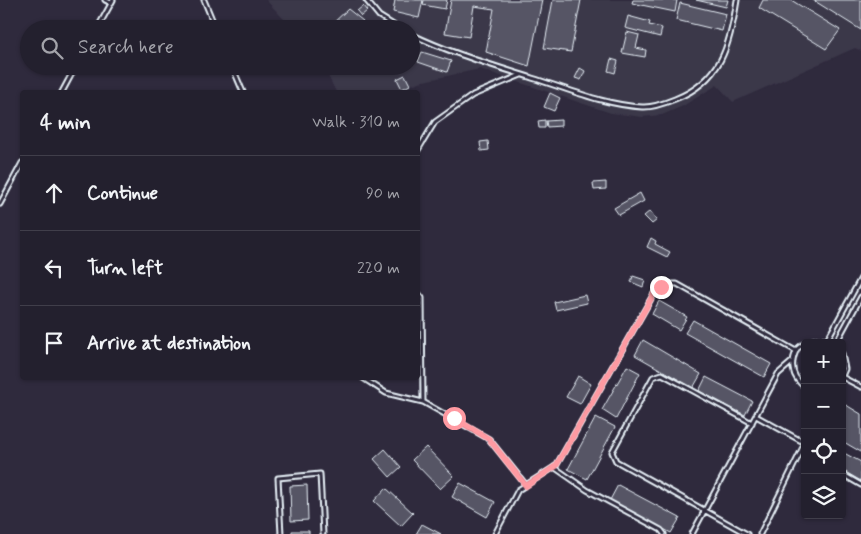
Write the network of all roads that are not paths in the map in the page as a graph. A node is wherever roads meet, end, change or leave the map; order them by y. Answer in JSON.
{"nodes":[{"id":1,"x":105,"y":0,"type":"edge"},
{"id":2,"x":204,"y":0,"type":"edge"},
{"id":3,"x":366,"y":0,"type":"edge"},
{"id":4,"x":737,"y":0,"type":"edge"},
{"id":5,"x":112,"y":2,"type":"edge"},
{"id":6,"x":102,"y":20,"type":"edge"},
{"id":7,"x":212,"y":20,"type":"edge"},
{"id":8,"x":385,"y":20,"type":"edge"},
{"id":9,"x":420,"y":38,"type":"edge"},
{"id":10,"x":522,"y":74,"type":"junction"},
{"id":11,"x":71,"y":75,"type":"edge"},
{"id":12,"x":236,"y":75,"type":"edge"},
{"id":13,"x":63,"y":90,"type":"edge"},
{"id":14,"x":242,"y":90,"type":"edge"},
{"id":15,"x":420,"y":147,"type":"edge"},
{"id":16,"x":20,"y":167,"type":"edge"},
{"id":17,"x":0,"y":204,"type":"edge"},
{"id":18,"x":861,"y":278,"type":"edge"},
{"id":19,"x":420,"y":296,"type":"edge"},
{"id":20,"x":861,"y":297,"type":"edge"},
{"id":21,"x":828,"y":339,"type":"edge"},
{"id":22,"x":836,"y":339,"type":"edge"},
{"id":23,"x":801,"y":346,"type":"edge"},
{"id":24,"x":796,"y":351,"type":"junction"},
{"id":25,"x":793,"y":361,"type":"junction"},
{"id":26,"x":846,"y":378,"type":"edge"},
{"id":27,"x":366,"y":380,"type":"edge"},
{"id":28,"x":802,"y":384,"type":"edge"},
{"id":29,"x":861,"y":387,"type":"edge"},
{"id":30,"x":423,"y":402,"type":"junction"},
{"id":31,"x":756,"y":416,"type":"junction"},
{"id":32,"x":752,"y":423,"type":"junction"},
{"id":33,"x":801,"y":441,"type":"edge"},
{"id":34,"x":800,"y":451,"type":"edge"},
{"id":35,"x":554,"y":466,"type":"junction"},
{"id":36,"x":846,"y":476,"type":"edge"},
{"id":37,"x":861,"y":485,"type":"edge"},
{"id":38,"x":526,"y":486,"type":"junction"},
{"id":39,"x":706,"y":511,"type":"junction"},
{"id":40,"x":281,"y":534,"type":"edge"},
{"id":41,"x":323,"y":534,"type":"edge"},
{"id":42,"x":495,"y":534,"type":"edge"},
{"id":43,"x":664,"y":534,"type":"edge"},
{"id":44,"x":692,"y":534,"type":"edge"},
{"id":45,"x":747,"y":534,"type":"edge"},
{"id":46,"x":760,"y":534,"type":"edge"}],
"edges":[{"from":1,"to":5,"type":"lane"},
{"from":2,"to":7,"type":"lane"},
{"from":3,"to":8,"type":"lane"},
{"from":4,"to":10,"type":"lane"},
{"from":5,"to":6,"type":"lane"},
{"from":9,"to":10,"type":"lane"},
{"from":10,"to":15,"type":"lane"},
{"from":11,"to":13,"type":"lane"},
{"from":12,"to":14,"type":"lane"},
{"from":16,"to":17,"type":"lane"},
{"from":18,"to":21,"type":"lane"},
{"from":19,"to":30,"type":"lane"},
{"from":20,"to":22,"type":"lane"},
{"from":23,"to":24,"type":"lane"},
{"from":24,"to":25,"type":"lane"},
{"from":24,"to":35,"type":"lane"},
{"from":25,"to":28,"type":"lane"},
{"from":25,"to":31,"type":"lane"},
{"from":26,"to":29,"type":"lane"},
{"from":27,"to":30,"type":"lane"},
{"from":30,"to":38,"type":"lane"},
{"from":31,"to":32,"type":"lane"},
{"from":31,"to":33,"type":"lane"},
{"from":32,"to":39,"type":"lane"},
{"from":32,"to":39,"type":"lane"},
{"from":34,"to":46,"type":"lane"},
{"from":35,"to":38,"type":"lane"},
{"from":35,"to":43,"type":"lane"},
{"from":36,"to":37,"type":"lane"},
{"from":38,"to":42,"type":"lane"},
{"from":39,"to":44,"type":"lane"},
{"from":39,"to":45,"type":"lane"},
{"from":40,"to":41,"type":"lane"}]}
